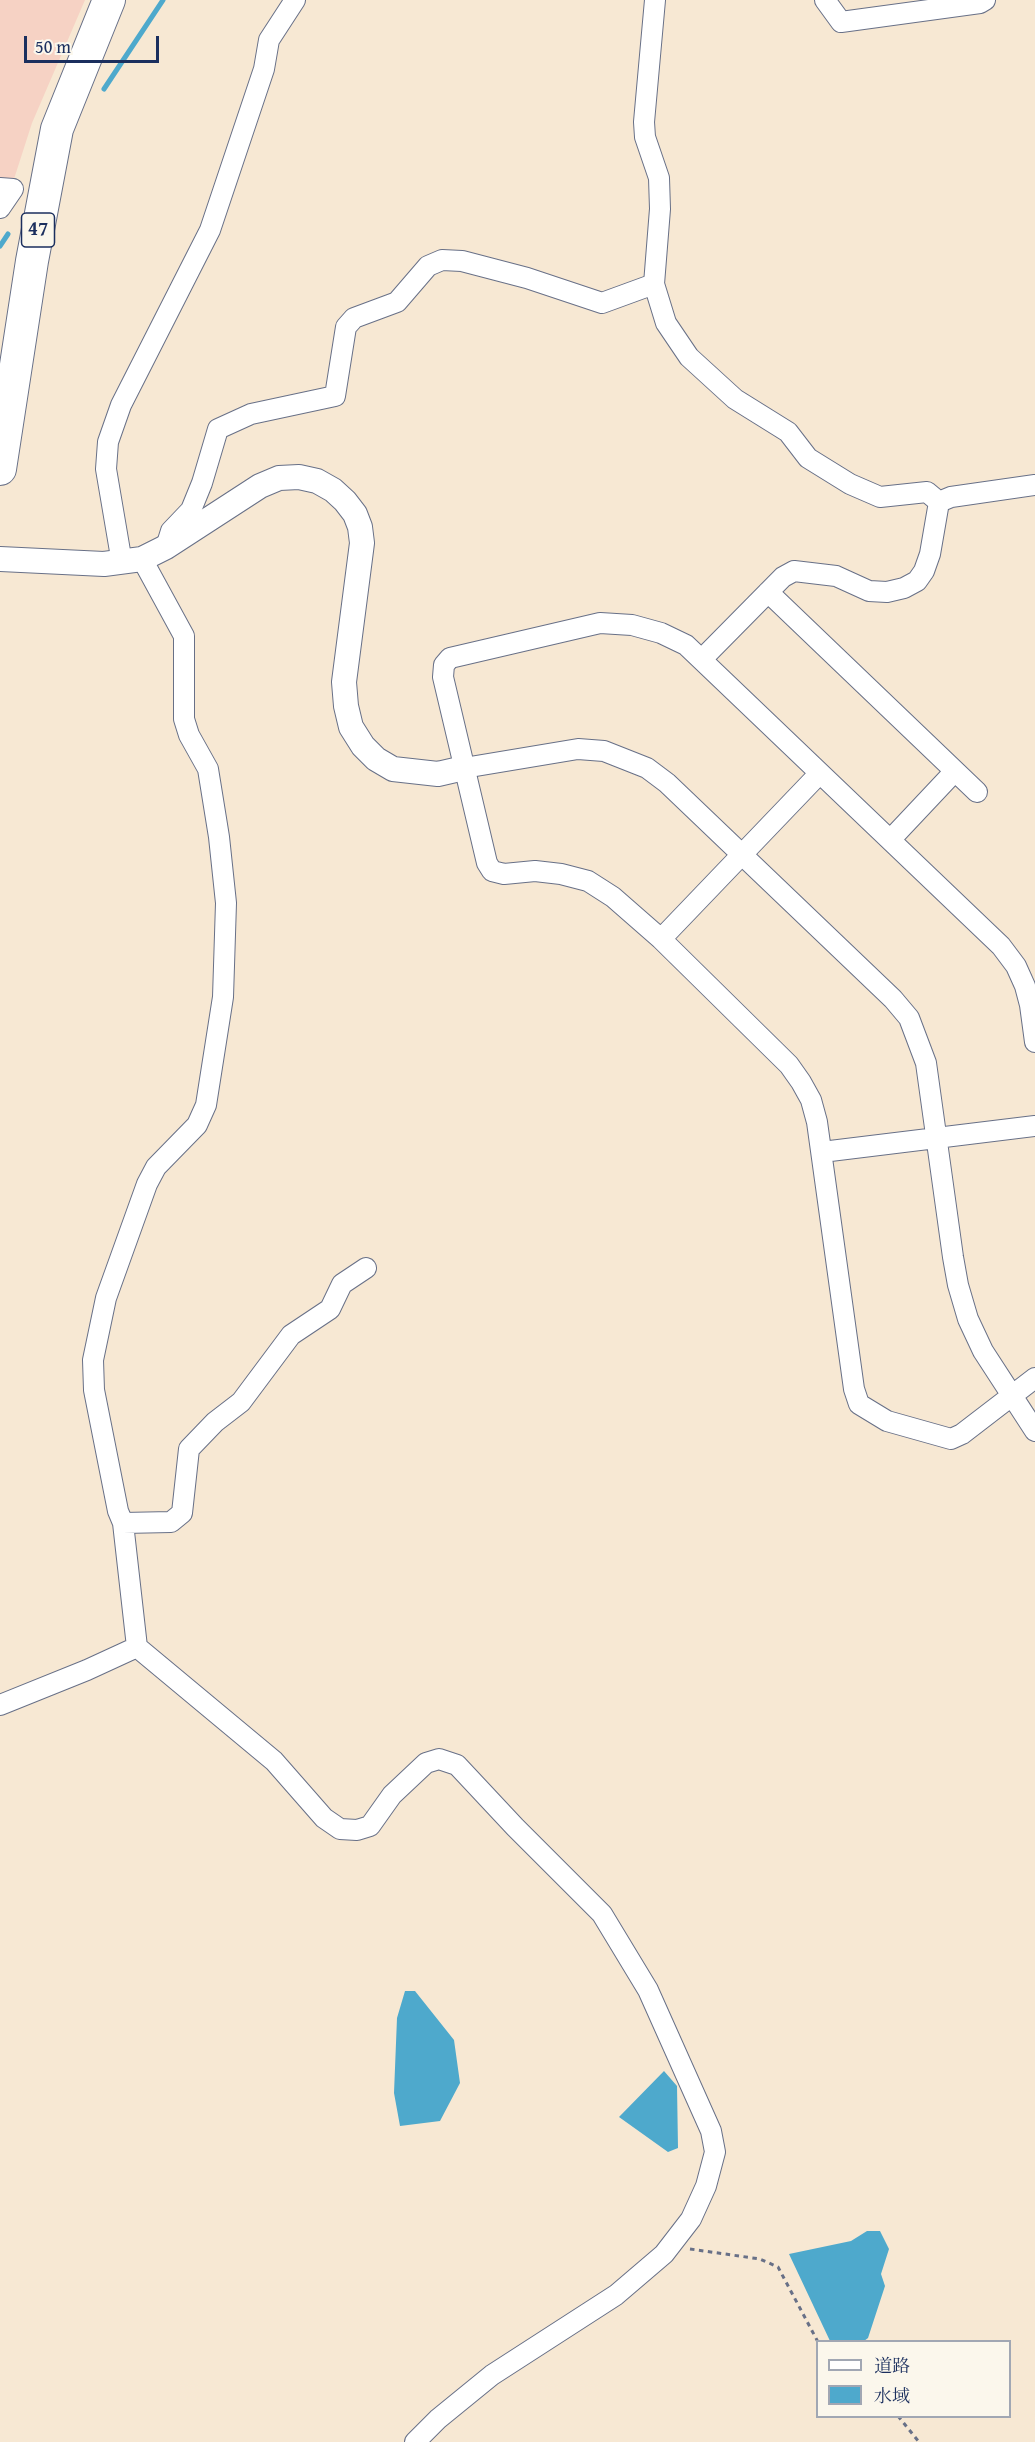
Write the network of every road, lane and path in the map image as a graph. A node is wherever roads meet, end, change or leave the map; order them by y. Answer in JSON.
{"nodes":[{"id":1,"x":110,"y":0,"type":"edge"},
{"id":2,"x":295,"y":0,"type":"edge"},
{"id":3,"x":655,"y":0,"type":"edge"},
{"id":4,"x":825,"y":0,"type":"edge"},
{"id":5,"x":985,"y":0,"type":"edge"},
{"id":6,"x":912,"y":6,"type":"edge"},
{"id":7,"x":0,"y":188,"type":"edge"},
{"id":8,"x":0,"y":208,"type":"edge"},
{"id":9,"x":654,"y":284,"type":"junction"},
{"id":10,"x":0,"y":469,"type":"edge"},
{"id":11,"x":1035,"y":485,"type":"edge"},
{"id":12,"x":939,"y":502,"type":"junction"},
{"id":13,"x":166,"y":548,"type":"junction"},
{"id":14,"x":0,"y":559,"type":"edge"},
{"id":15,"x":132,"y":561,"type":"junction"},
{"id":16,"x":768,"y":592,"type":"junction"},
{"id":17,"x":702,"y":659,"type":"junction"},
{"id":18,"x":464,"y":768,"type":"junction"},
{"id":19,"x":955,"y":771,"type":"junction"},
{"id":20,"x":820,"y":773,"type":"junction"},
{"id":21,"x":977,"y":792,"type":"dead end"},
{"id":22,"x":891,"y":839,"type":"junction"},
{"id":23,"x":743,"y":854,"type":"junction"},
{"id":24,"x":661,"y":939,"type":"junction"},
{"id":25,"x":1035,"y":1042,"type":"edge"},
{"id":26,"x":1035,"y":1126,"type":"edge"},
{"id":27,"x":936,"y":1139,"type":"junction"},
{"id":28,"x":822,"y":1152,"type":"junction"},
{"id":29,"x":366,"y":1268,"type":"dead end"},
{"id":30,"x":1035,"y":1378,"type":"edge"},
{"id":31,"x":1012,"y":1394,"type":"junction"},
{"id":32,"x":1035,"y":1431,"type":"edge"},
{"id":33,"x":123,"y":1523,"type":"junction"},
{"id":34,"x":137,"y":1647,"type":"junction"},
{"id":35,"x":0,"y":1705,"type":"edge"},
{"id":36,"x":670,"y":2246,"type":"junction"},
{"id":37,"x":817,"y":2340,"type":"edge"},
{"id":38,"x":900,"y":2418,"type":"edge"},
{"id":39,"x":416,"y":2442,"type":"edge"},
{"id":40,"x":919,"y":2442,"type":"edge"}],
"edges":[{"from":1,"to":10,"type":"main road","number":"47"},
{"from":2,"to":15,"type":"street"},
{"from":3,"to":9,"type":"street"},
{"from":4,"to":6,"type":"street"},
{"from":5,"to":6,"type":"street"},
{"from":7,"to":8,"type":"street"},
{"from":9,"to":12,"type":"street"},
{"from":9,"to":13,"type":"street"},
{"from":11,"to":12,"type":"street"},
{"from":12,"to":16,"type":"street"},
{"from":13,"to":15,"type":"street"},
{"from":13,"to":18,"type":"street"},
{"from":14,"to":15,"type":"street"},
{"from":15,"to":33,"type":"street"},
{"from":16,"to":17,"type":"street"},
{"from":16,"to":19,"type":"street"},
{"from":17,"to":18,"type":"street"},
{"from":17,"to":20,"type":"street"},
{"from":18,"to":23,"type":"street"},
{"from":18,"to":24,"type":"street"},
{"from":19,"to":21,"type":"street"},
{"from":19,"to":22,"type":"street"},
{"from":20,"to":22,"type":"street"},
{"from":20,"to":23,"type":"street"},
{"from":22,"to":25,"type":"street"},
{"from":23,"to":24,"type":"street"},
{"from":23,"to":27,"type":"street"},
{"from":24,"to":28,"type":"street"},
{"from":26,"to":27,"type":"street"},
{"from":27,"to":28,"type":"street"},
{"from":27,"to":31,"type":"street"},
{"from":28,"to":31,"type":"street"},
{"from":29,"to":33,"type":"street"},
{"from":30,"to":31,"type":"street"},
{"from":31,"to":32,"type":"street"},
{"from":33,"to":34,"type":"street"},
{"from":34,"to":35,"type":"street"},
{"from":34,"to":36,"type":"street"},
{"from":36,"to":37,"type":"path"},
{"from":36,"to":39,"type":"street"},
{"from":38,"to":40,"type":"path"}]}
